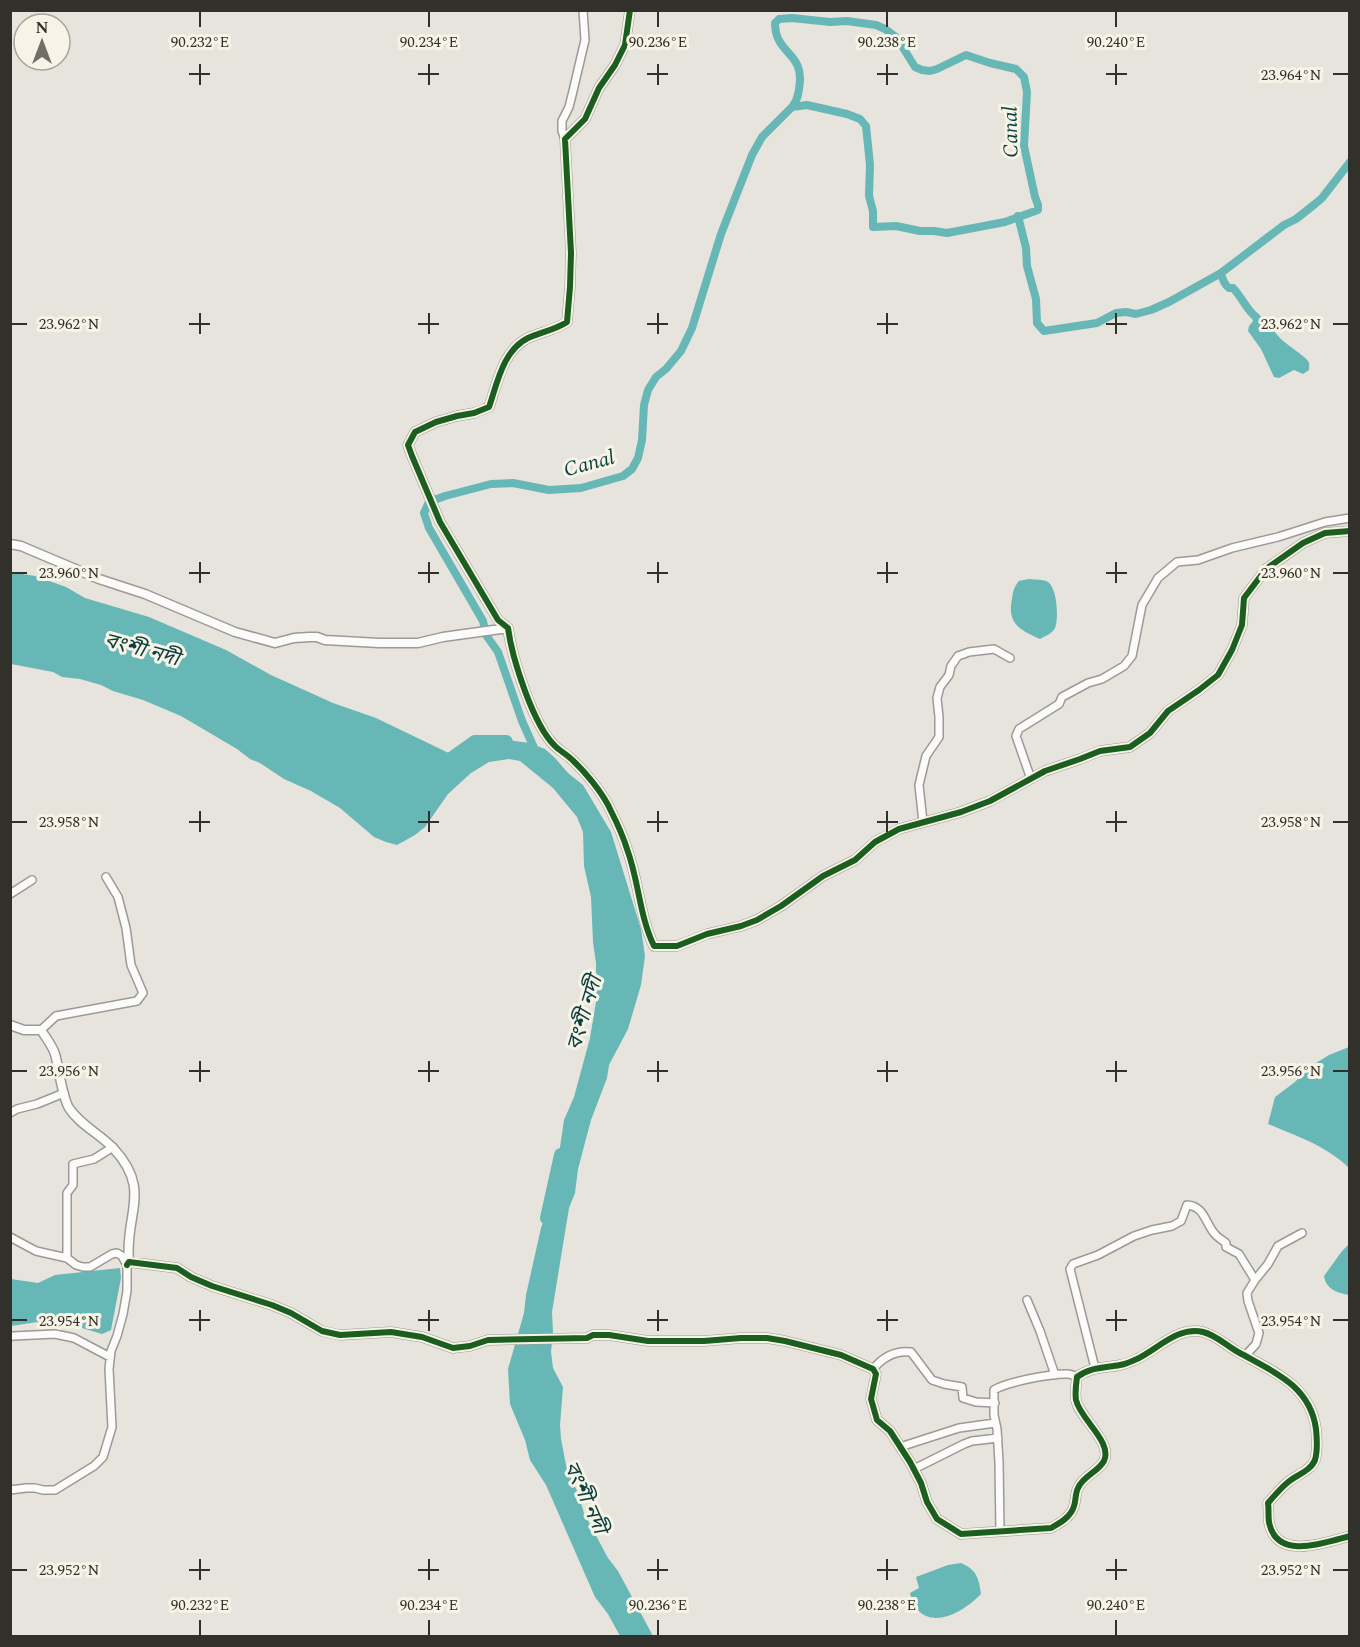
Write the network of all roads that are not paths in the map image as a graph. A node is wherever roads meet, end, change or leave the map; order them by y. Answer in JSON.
{"nodes":[{"id":1,"x":583,"y":10,"type":"edge"},
{"id":2,"x":630,"y":10,"type":"edge"},
{"id":3,"x":565,"y":139,"type":"junction"},
{"id":4,"x":1350,"y":518,"type":"edge"},
{"id":5,"x":1350,"y":531,"type":"edge"},
{"id":6,"x":10,"y":544,"type":"edge"},
{"id":7,"x":508,"y":628,"type":"junction"},
{"id":8,"x":1010,"y":658,"type":"dead end"},
{"id":9,"x":1031,"y":779,"type":"junction"},
{"id":10,"x":923,"y":822,"type":"junction"},
{"id":11,"x":106,"y":877,"type":"dead end"},
{"id":12,"x":32,"y":880,"type":"dead end"},
{"id":13,"x":10,"y":894,"type":"edge"},
{"id":14,"x":10,"y":1025,"type":"edge"},
{"id":15,"x":41,"y":1030,"type":"junction"},
{"id":16,"x":64,"y":1093,"type":"junction"},
{"id":17,"x":10,"y":1113,"type":"edge"},
{"id":18,"x":113,"y":1147,"type":"junction"},
{"id":19,"x":1302,"y":1233,"type":"dead end"},
{"id":20,"x":10,"y":1237,"type":"edge"},
{"id":21,"x":67,"y":1258,"type":"junction"},
{"id":22,"x":128,"y":1264,"type":"junction"},
{"id":23,"x":1255,"y":1280,"type":"junction"},
{"id":24,"x":1027,"y":1300,"type":"dead end"},
{"id":25,"x":10,"y":1337,"type":"edge"},
{"id":26,"x":1245,"y":1356,"type":"junction"},
{"id":27,"x":110,"y":1357,"type":"junction"},
{"id":28,"x":1095,"y":1368,"type":"junction"},
{"id":29,"x":873,"y":1369,"type":"junction"},
{"id":30,"x":1055,"y":1376,"type":"junction"},
{"id":31,"x":1077,"y":1377,"type":"junction"},
{"id":32,"x":994,"y":1403,"type":"junction"},
{"id":33,"x":995,"y":1423,"type":"junction"},
{"id":34,"x":998,"y":1438,"type":"junction"},
{"id":35,"x":900,"y":1447,"type":"junction"},
{"id":36,"x":914,"y":1469,"type":"junction"},
{"id":37,"x":10,"y":1490,"type":"edge"},
{"id":38,"x":1000,"y":1532,"type":"junction"},
{"id":39,"x":1350,"y":1536,"type":"edge"}],
"edges":[{"from":1,"to":3,"type":"street"},
{"from":2,"to":3,"type":"street"},
{"from":3,"to":7,"type":"street"},
{"from":4,"to":9,"type":"street"},
{"from":5,"to":9,"type":"street"},
{"from":6,"to":7,"type":"street"},
{"from":7,"to":10,"type":"street"},
{"from":8,"to":10,"type":"street"},
{"from":9,"to":10,"type":"street"},
{"from":11,"to":15,"type":"street"},
{"from":12,"to":13,"type":"street"},
{"from":14,"to":15,"type":"street"},
{"from":15,"to":16,"type":"street"},
{"from":16,"to":17,"type":"street"},
{"from":16,"to":18,"type":"street"},
{"from":18,"to":21,"type":"street"},
{"from":18,"to":22,"type":"street"},
{"from":19,"to":23,"type":"street"},
{"from":20,"to":21,"type":"street"},
{"from":21,"to":22,"type":"street"},
{"from":22,"to":27,"type":"street"},
{"from":22,"to":29,"type":"street"},
{"from":23,"to":26,"type":"street"},
{"from":23,"to":28,"type":"street"},
{"from":24,"to":30,"type":"street"},
{"from":25,"to":27,"type":"street"},
{"from":26,"to":28,"type":"street"},
{"from":26,"to":39,"type":"street"},
{"from":27,"to":37,"type":"street"},
{"from":28,"to":31,"type":"street"},
{"from":29,"to":32,"type":"street"},
{"from":29,"to":35,"type":"street"},
{"from":30,"to":31,"type":"street"},
{"from":30,"to":32,"type":"street"},
{"from":31,"to":38,"type":"street"},
{"from":32,"to":33,"type":"street"},
{"from":33,"to":34,"type":"street"},
{"from":33,"to":35,"type":"street"},
{"from":34,"to":36,"type":"street"},
{"from":34,"to":38,"type":"street"},
{"from":35,"to":36,"type":"street"},
{"from":36,"to":38,"type":"street"}]}
